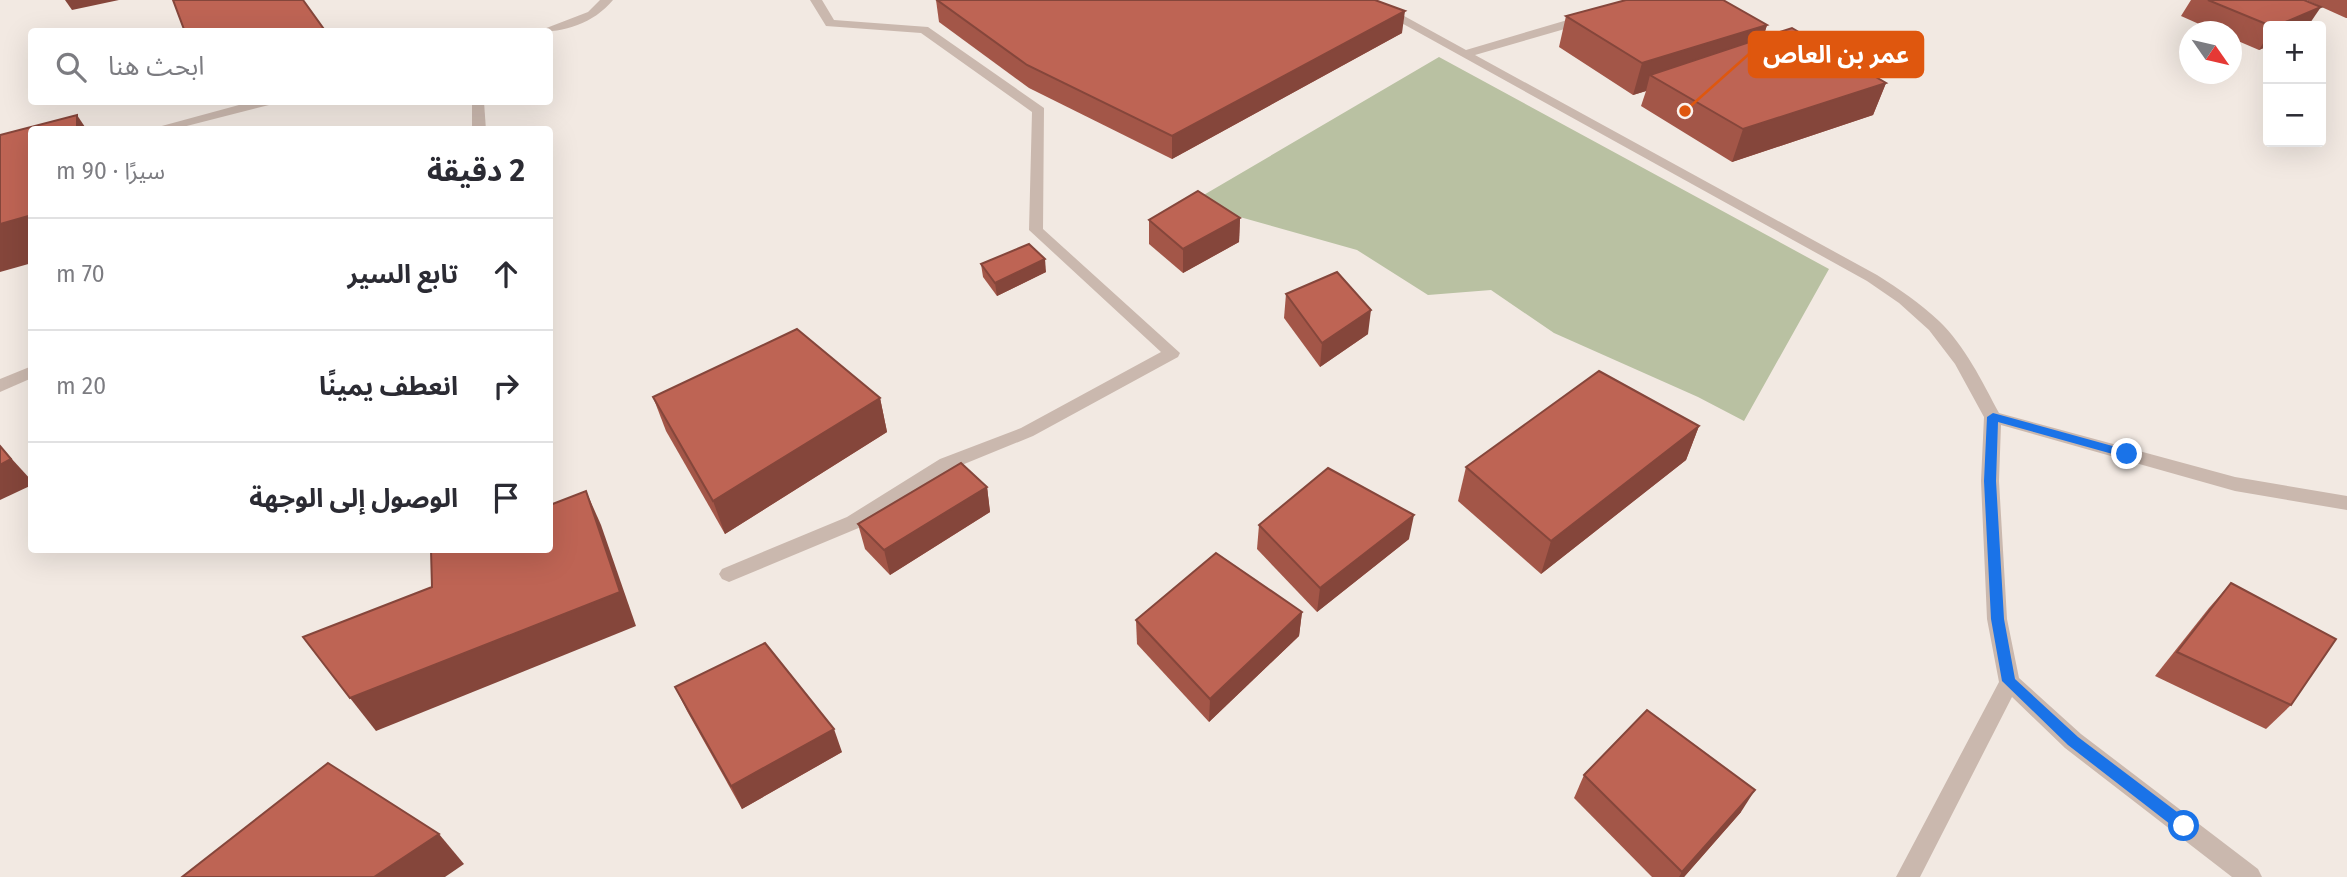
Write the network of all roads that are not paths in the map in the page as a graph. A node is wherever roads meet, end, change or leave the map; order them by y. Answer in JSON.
{"nodes":[{"id":1,"x":607,"y":0,"type":"edge"},
{"id":2,"x":816,"y":0,"type":"edge"},
{"id":3,"x":1366,"y":0,"type":"edge"},
{"id":4,"x":1602,"y":15,"type":"edge"},
{"id":5,"x":553,"y":28,"type":"edge"},
{"id":6,"x":1468,"y":54,"type":"junction"},
{"id":7,"x":252,"y":105,"type":"edge"},
{"id":8,"x":478,"y":105,"type":"edge"},
{"id":9,"x":169,"y":126,"type":"edge"},
{"id":10,"x":479,"y":126,"type":"edge"},
{"id":11,"x":28,"y":373,"type":"edge"},
{"id":12,"x":0,"y":386,"type":"edge"},
{"id":13,"x":1993,"y":417,"type":"junction"},
{"id":14,"x":2347,"y":503,"type":"edge"},
{"id":15,"x":729,"y":575,"type":"dead end"},
{"id":16,"x":2009,"y":681,"type":"junction"},
{"id":17,"x":1908,"y":877,"type":"edge"},
{"id":18,"x":2250,"y":877,"type":"edge"}],
"edges":[{"from":1,"to":5,"type":"street"},
{"from":2,"to":15,"type":"street"},
{"from":3,"to":6,"type":"street"},
{"from":4,"to":6,"type":"street"},
{"from":6,"to":13,"type":"street"},
{"from":7,"to":9,"type":"street"},
{"from":8,"to":10,"type":"street"},
{"from":11,"to":12,"type":"street"},
{"from":13,"to":14,"type":"street"},
{"from":13,"to":16,"type":"street"},
{"from":16,"to":17,"type":"street"},
{"from":16,"to":18,"type":"street"}]}
